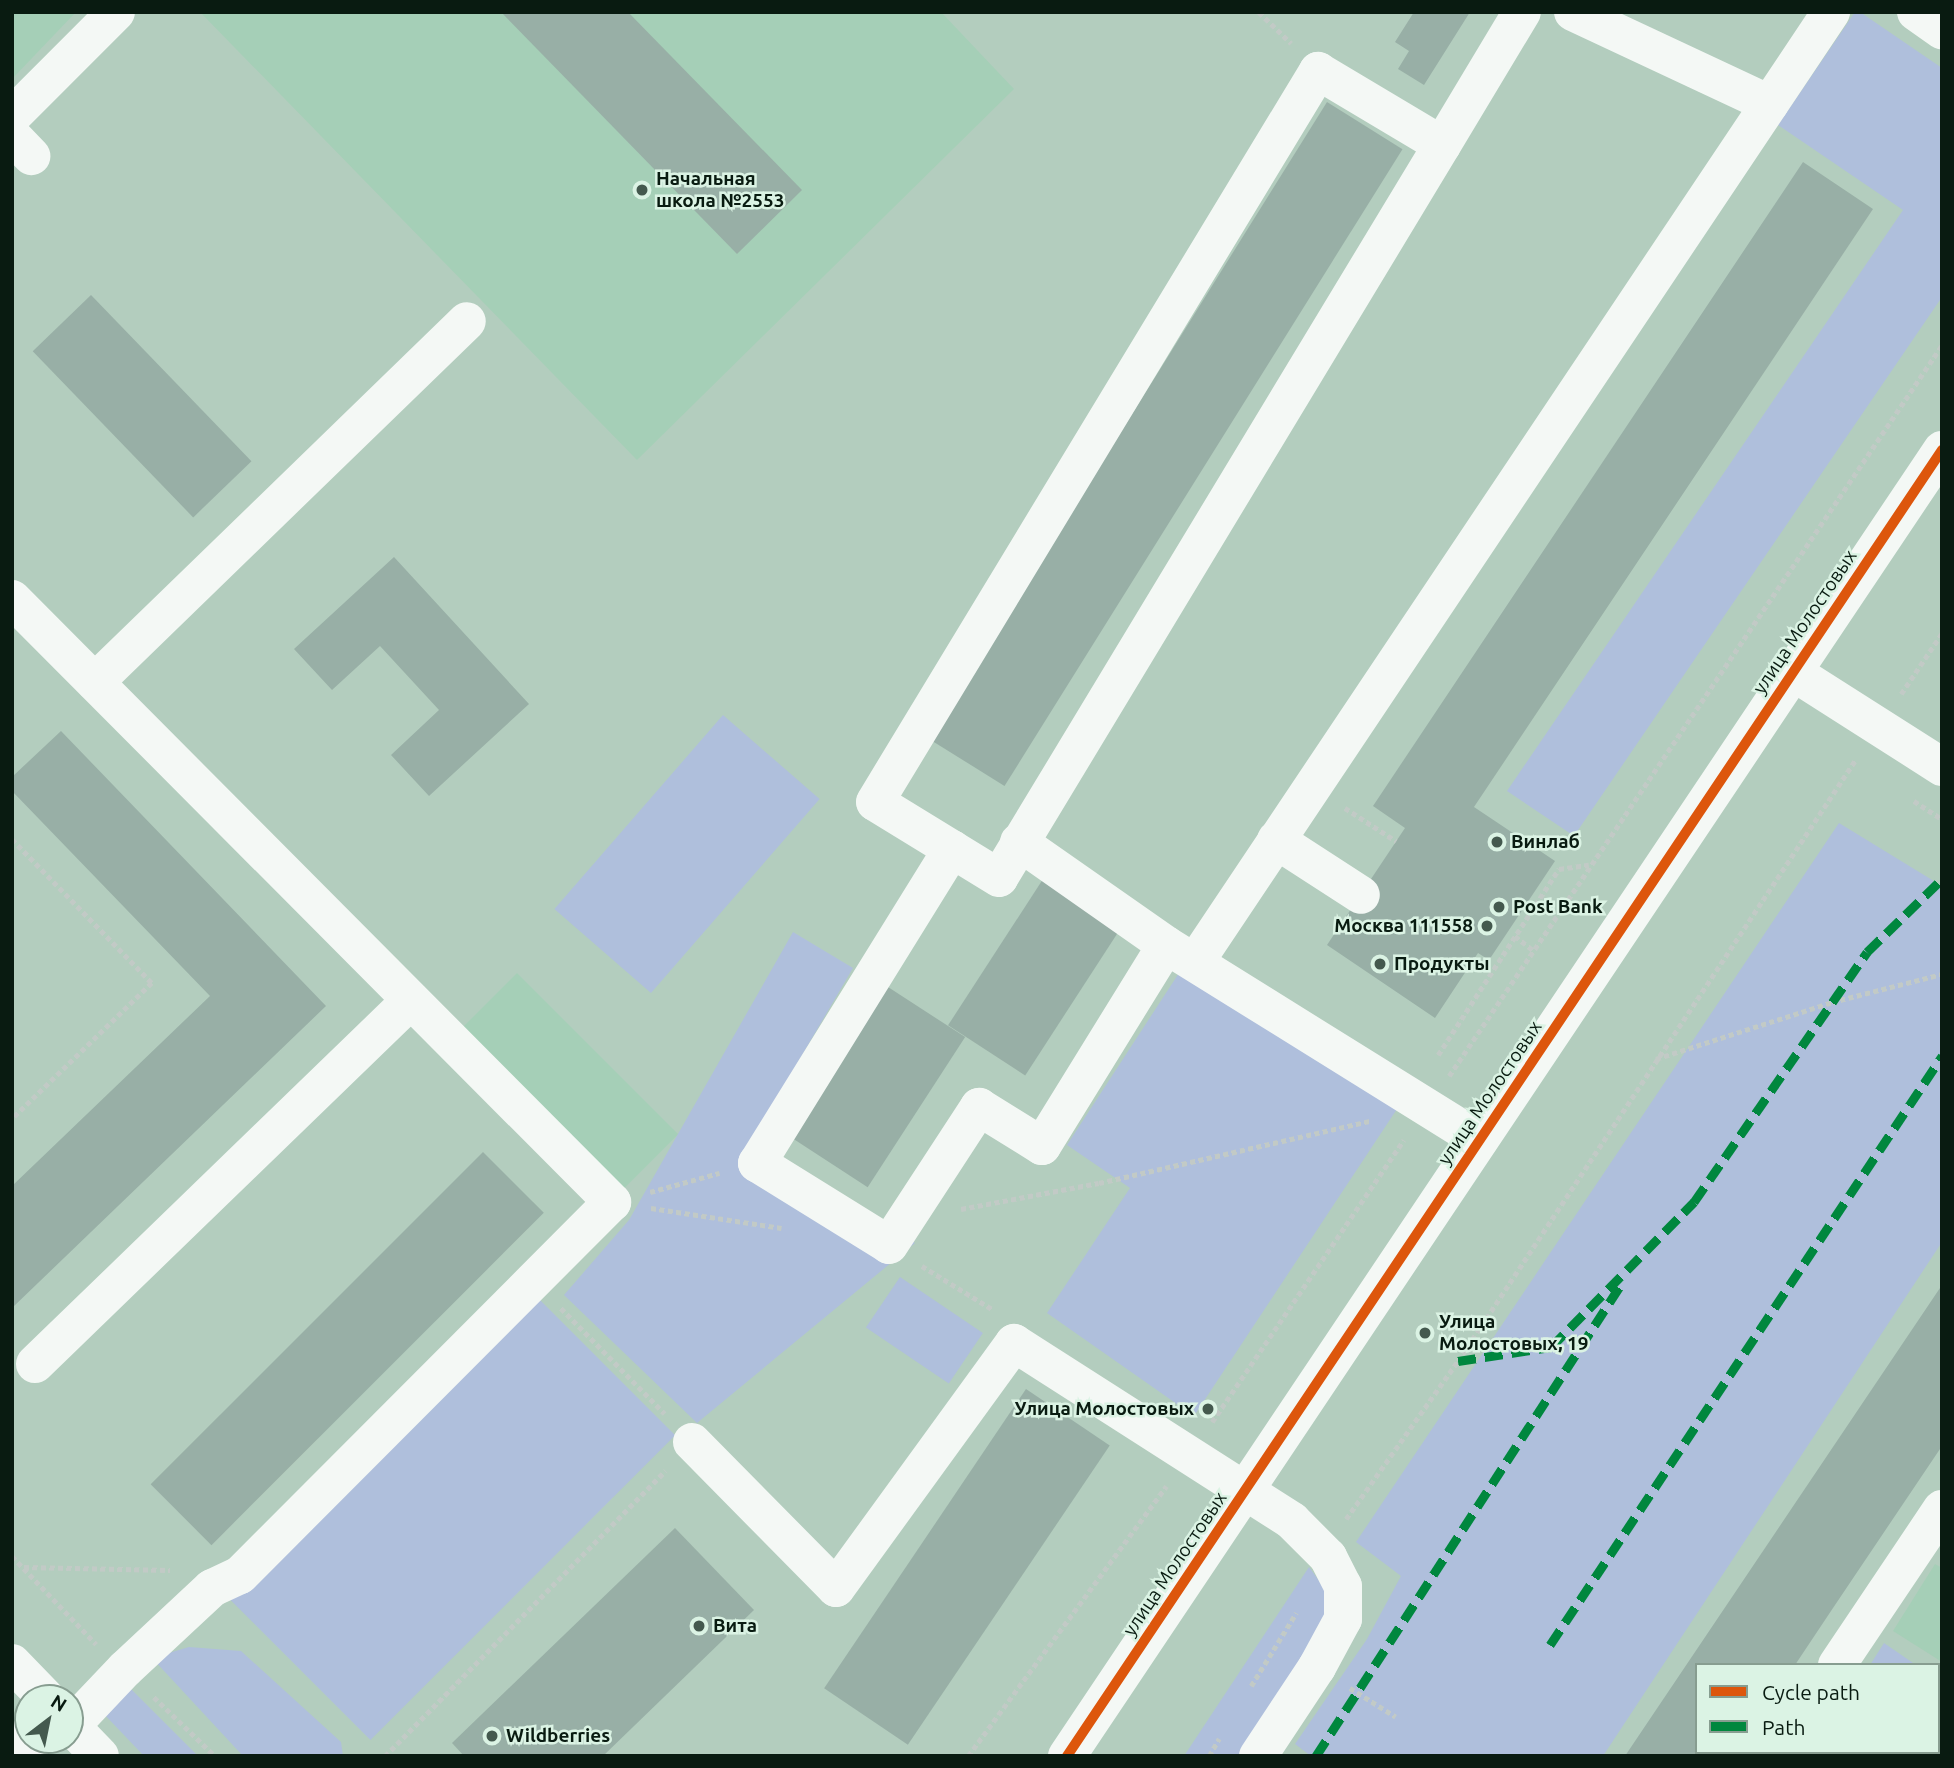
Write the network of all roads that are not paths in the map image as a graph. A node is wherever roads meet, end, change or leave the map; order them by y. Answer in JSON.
{"nodes":[{"id":1,"x":117,"y":12,"type":"edge"},
{"id":2,"x":1522,"y":12,"type":"edge"},
{"id":3,"x":1573,"y":12,"type":"edge"},
{"id":4,"x":1831,"y":12,"type":"edge"},
{"id":5,"x":1916,"y":12,"type":"edge"},
{"id":6,"x":1942,"y":30,"type":"edge"},
{"id":7,"x":1769,"y":104,"type":"junction"},
{"id":8,"x":12,"y":116,"type":"edge"},
{"id":9,"x":1442,"y":145,"type":"junction"},
{"id":10,"x":467,"y":321,"type":"dead end"},
{"id":11,"x":1942,"y":450,"type":"edge"},
{"id":12,"x":12,"y":599,"type":"edge"},
{"id":13,"x":1793,"y":672,"type":"junction"},
{"id":14,"x":95,"y":682,"type":"junction"},
{"id":15,"x":1942,"y":767,"type":"edge"},
{"id":16,"x":1276,"y":840,"type":"junction"},
{"id":17,"x":1018,"y":842,"type":"junction"},
{"id":18,"x":952,"y":849,"type":"junction"},
{"id":19,"x":1361,"y":895,"type":"dead end"},
{"id":20,"x":1181,"y":953,"type":"junction"},
{"id":21,"x":411,"y":1000,"type":"junction"},
{"id":22,"x":1479,"y":1140,"type":"junction"},
{"id":23,"x":35,"y":1364,"type":"dead end"},
{"id":24,"x":692,"y":1443,"type":"road end"},
{"id":25,"x":1239,"y":1500,"type":"junction"},
{"id":26,"x":1942,"y":1510,"type":"edge"},
{"id":27,"x":12,"y":1663,"type":"edge"},
{"id":28,"x":1838,"y":1663,"type":"edge"},
{"id":29,"x":32,"y":1684,"type":"edge"},
{"id":30,"x":84,"y":1712,"type":"edge"},
{"id":31,"x":12,"y":1737,"type":"edge"},
{"id":32,"x":84,"y":1739,"type":"edge"},
{"id":33,"x":31,"y":1756,"type":"edge"},
{"id":34,"x":100,"y":1756,"type":"edge"},
{"id":35,"x":1067,"y":1756,"type":"edge"},
{"id":36,"x":1258,"y":1756,"type":"edge"}],
"edges":[{"from":1,"to":8,"type":"street"},
{"from":2,"to":9,"type":"street"},
{"from":3,"to":7,"type":"street"},
{"from":4,"to":7,"type":"street"},
{"from":5,"to":6,"type":"street"},
{"from":7,"to":16,"type":"street"},
{"from":9,"to":17,"type":"street"},
{"from":9,"to":18,"type":"street"},
{"from":10,"to":14,"type":"street"},
{"from":11,"to":13,"type":"street","name":"улица Молостовых"},
{"from":12,"to":14,"type":"street"},
{"from":13,"to":15,"type":"street"},
{"from":13,"to":22,"type":"street","name":"улица Молостовых"},
{"from":14,"to":21,"type":"street"},
{"from":16,"to":19,"type":"street"},
{"from":16,"to":20,"type":"street"},
{"from":17,"to":18,"type":"street"},
{"from":17,"to":20,"type":"street"},
{"from":18,"to":20,"type":"street"},
{"from":20,"to":22,"type":"street"},
{"from":21,"to":23,"type":"street"},
{"from":21,"to":30,"type":"street"},
{"from":22,"to":25,"type":"street","name":"улица Молостовых"},
{"from":24,"to":25,"type":"street"},
{"from":25,"to":35,"type":"street","name":"улица Молостовых"},
{"from":25,"to":36,"type":"street"},
{"from":26,"to":28,"type":"street"},
{"from":27,"to":29,"type":"street"},
{"from":31,"to":33,"type":"street"},
{"from":32,"to":34,"type":"street"}]}
